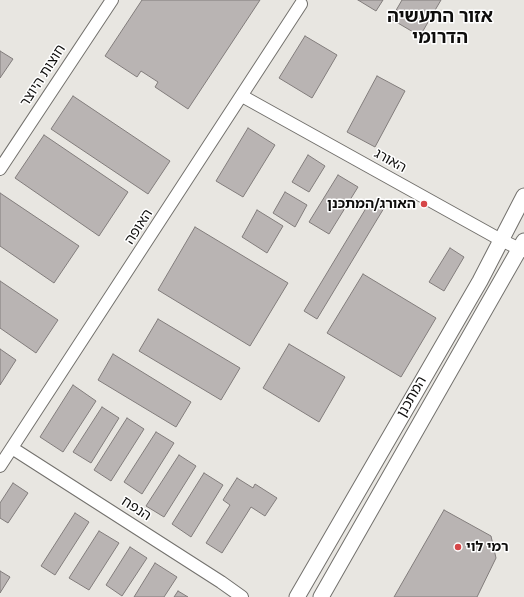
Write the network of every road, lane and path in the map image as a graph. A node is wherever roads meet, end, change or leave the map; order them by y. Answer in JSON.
{"nodes":[{"id":1,"x":112,"y":0,"type":"edge"},
{"id":2,"x":301,"y":4,"type":"dead end"},
{"id":3,"x":242,"y":96,"type":"junction"},
{"id":4,"x":0,"y":169,"type":"edge"},
{"id":5,"x":524,"y":196,"type":"edge"},
{"id":6,"x":502,"y":240,"type":"junction"},
{"id":7,"x":523,"y":247,"type":"edge"},
{"id":8,"x":12,"y":448,"type":"junction"},
{"id":9,"x":0,"y":466,"type":"edge"},
{"id":10,"x":242,"y":597,"type":"edge"},
{"id":11,"x":297,"y":597,"type":"edge"},
{"id":12,"x":322,"y":597,"type":"edge"}],
"edges":[{"from":1,"to":4,"type":"street","name":"חוצות היוצר"},
{"from":2,"to":3,"type":"street","name":"האופה"},
{"from":3,"to":6,"type":"street","name":"האורג"},
{"from":3,"to":8,"type":"street","name":"האופה"},
{"from":5,"to":6,"type":"street","name":"המתכנן"},
{"from":6,"to":7,"type":"street","name":"האורג"},
{"from":6,"to":11,"type":"street","name":"המתכנן"},
{"from":7,"to":12,"type":"street","name":"המתכנן"},
{"from":8,"to":9,"type":"street","name":"האופה"},
{"from":8,"to":10,"type":"street","name":"הנפח"}]}
